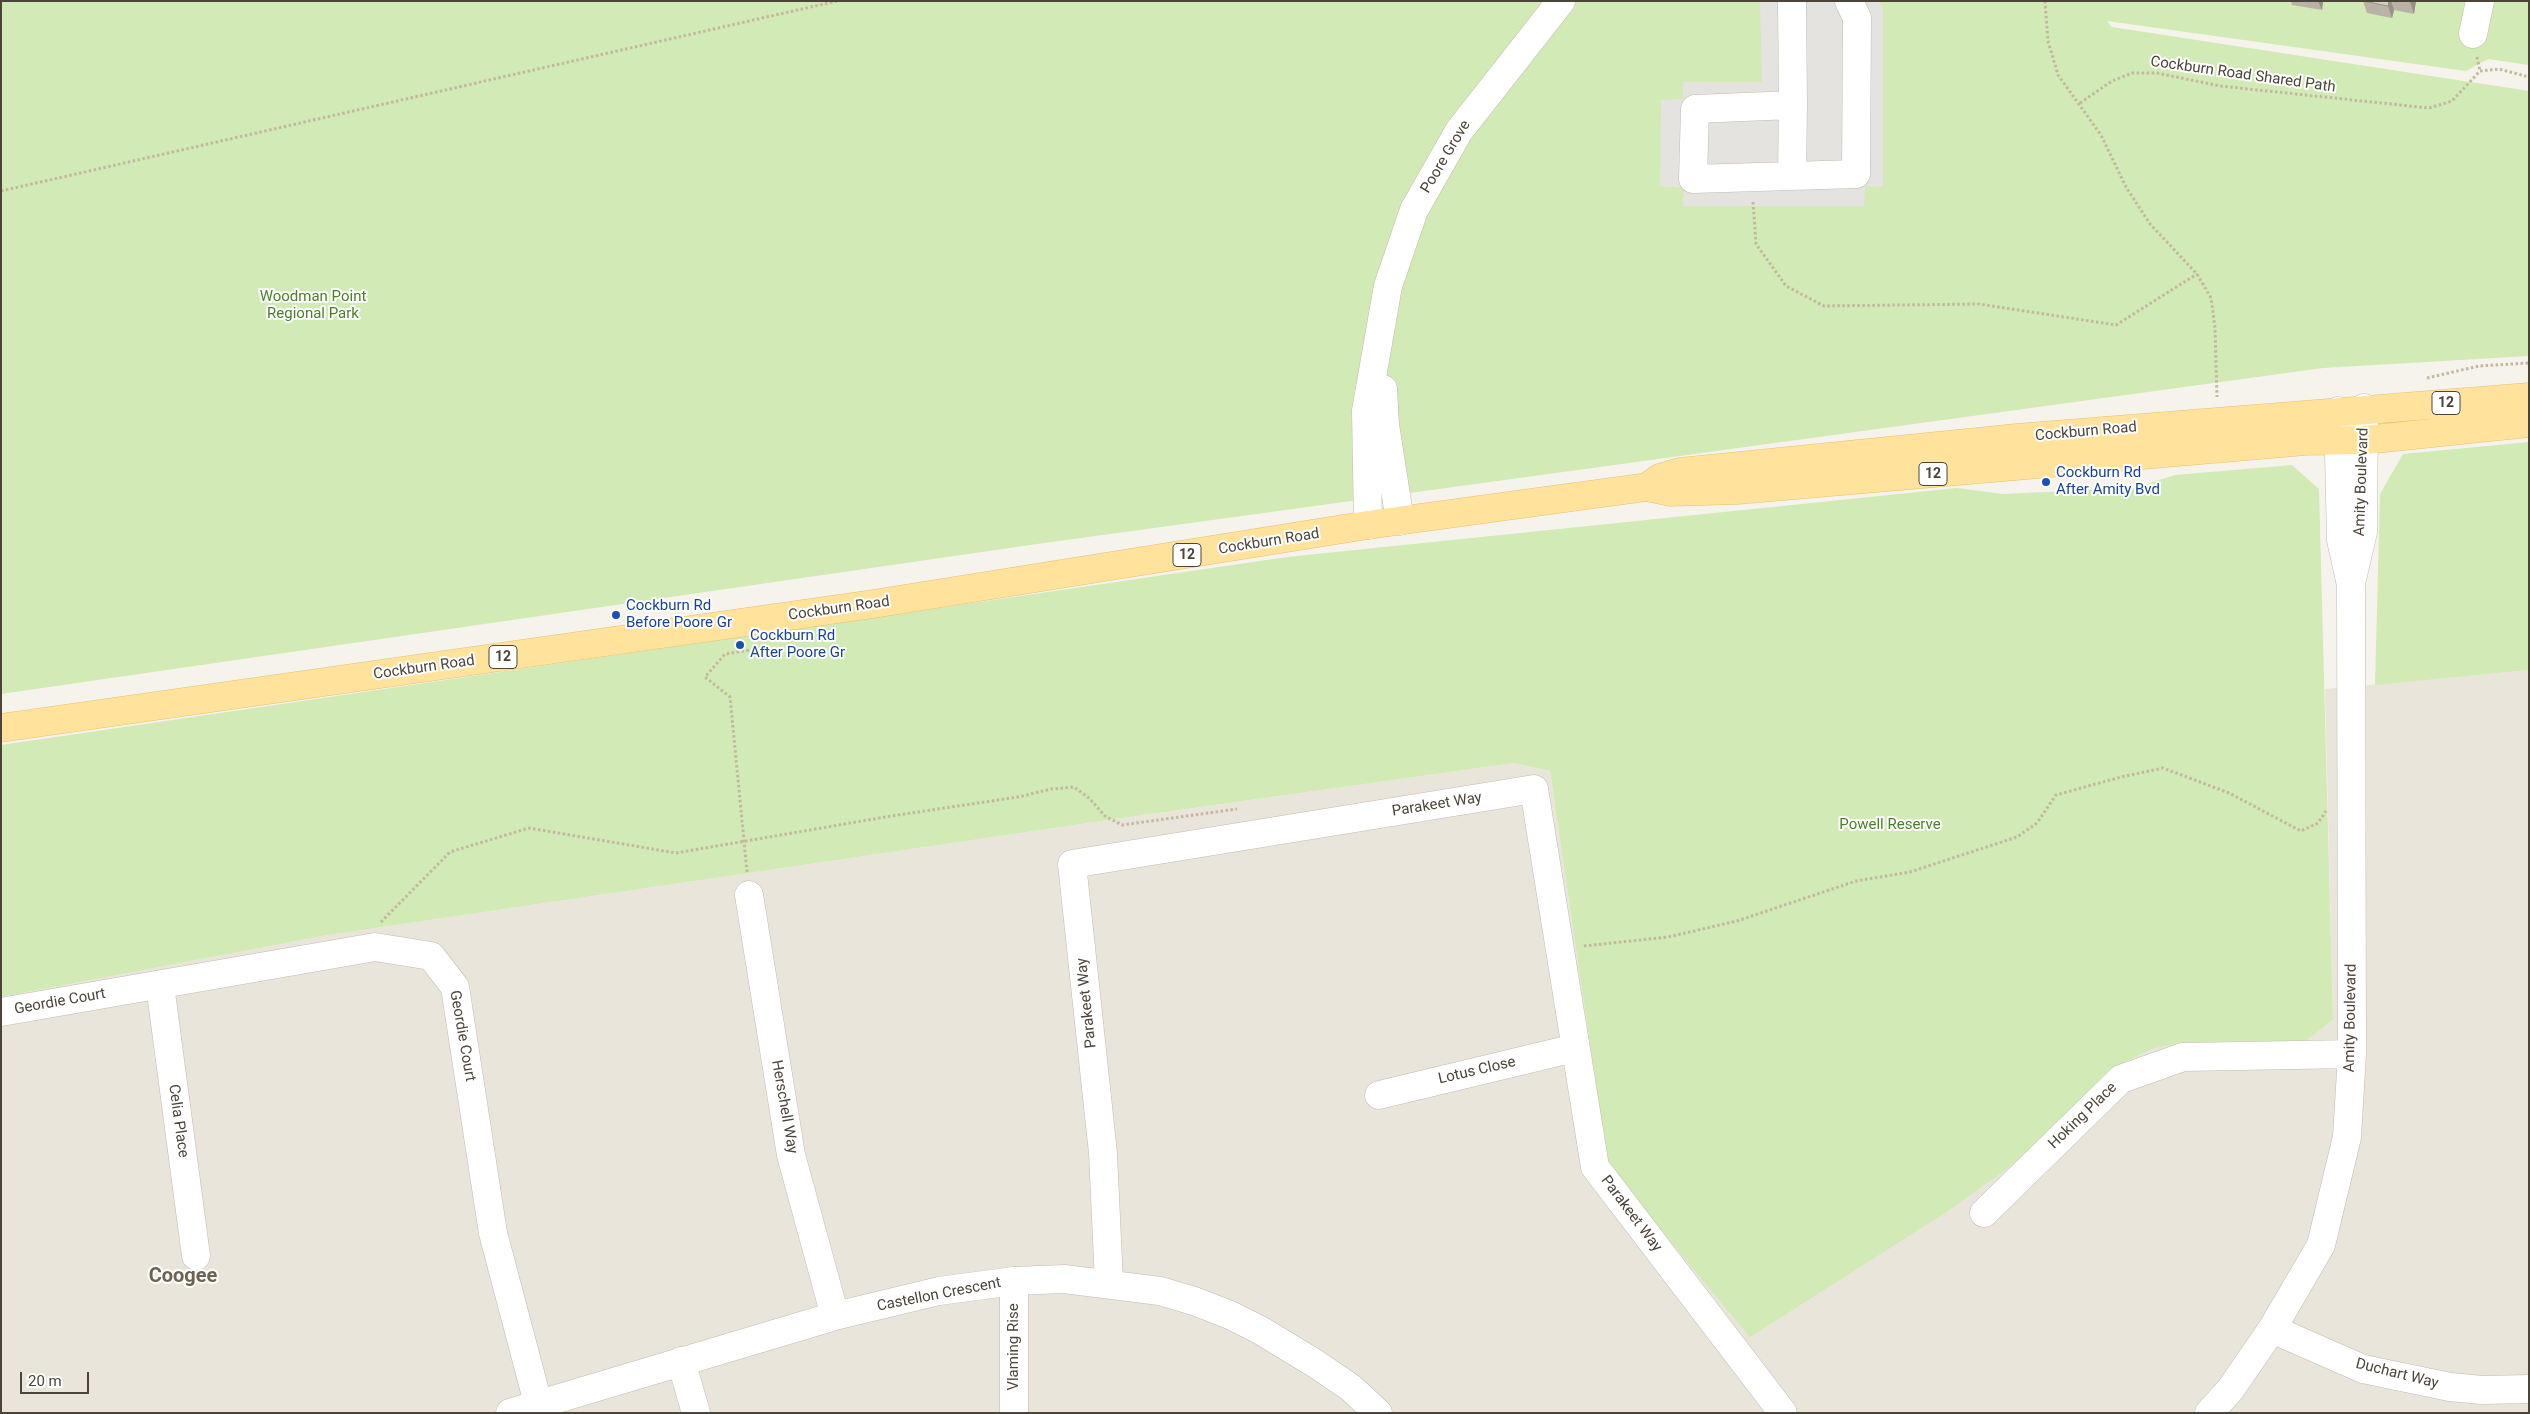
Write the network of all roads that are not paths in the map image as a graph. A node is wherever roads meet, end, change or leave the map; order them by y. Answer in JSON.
{"nodes":[{"id":1,"x":1561,"y":1,"type":"edge"},
{"id":2,"x":1792,"y":1,"type":"edge"},
{"id":3,"x":1849,"y":1,"type":"edge"},
{"id":4,"x":2480,"y":1,"type":"edge"},
{"id":5,"x":2473,"y":34,"type":"dead end"},
{"id":6,"x":1794,"y":105,"type":"junction"},
{"id":7,"x":1792,"y":175,"type":"junction"},
{"id":8,"x":1381,"y":338,"type":"junction"},
{"id":9,"x":2529,"y":397,"type":"edge"},
{"id":10,"x":2351,"y":410,"type":"junction"},
{"id":11,"x":2529,"y":422,"type":"edge"},
{"id":12,"x":2352,"y":441,"type":"junction"},
{"id":13,"x":1647,"y":487,"type":"junction"},
{"id":14,"x":1400,"y":521,"type":"junction"},
{"id":15,"x":1368,"y":525,"type":"junction"},
{"id":16,"x":1,"y":728,"type":"edge"},
{"id":17,"x":749,"y":895,"type":"dead end"},
{"id":18,"x":160,"y":985,"type":"junction"},
{"id":19,"x":1,"y":1012,"type":"edge"},
{"id":20,"x":1576,"y":1048,"type":"junction"},
{"id":21,"x":2352,"y":1054,"type":"junction"},
{"id":22,"x":1379,"y":1094,"type":"dead end"},
{"id":23,"x":1984,"y":1213,"type":"dead end"},
{"id":24,"x":196,"y":1256,"type":"dead end"},
{"id":25,"x":1014,"y":1281,"type":"junction"},
{"id":26,"x":1109,"y":1283,"type":"junction"},
{"id":27,"x":836,"y":1316,"type":"junction"},
{"id":28,"x":2272,"y":1329,"type":"junction"},
{"id":29,"x":681,"y":1361,"type":"junction"},
{"id":30,"x":2529,"y":1389,"type":"edge"},
{"id":31,"x":538,"y":1403,"type":"junction"},
{"id":32,"x":510,"y":1413,"type":"edge"},
{"id":33,"x":696,"y":1413,"type":"edge"},
{"id":34,"x":1014,"y":1413,"type":"edge"},
{"id":35,"x":1378,"y":1413,"type":"edge"},
{"id":36,"x":1783,"y":1413,"type":"edge"},
{"id":37,"x":2209,"y":1413,"type":"edge"}],
"edges":[{"from":1,"to":8,"type":"street","name":"Poore Grove"},
{"from":2,"to":6,"type":"street"},
{"from":3,"to":7,"type":"street"},
{"from":4,"to":5,"type":"street"},
{"from":6,"to":7,"type":"street"},
{"from":6,"to":7,"type":"street"},
{"from":8,"to":14,"type":"street","name":"Poore Grove"},
{"from":8,"to":15,"type":"street","name":"Poore Grove"},
{"from":9,"to":10,"type":"main road","name":"Cockburn Road","number":"12"},
{"from":10,"to":12,"type":"street","name":"Amity Boulevard"},
{"from":10,"to":13,"type":"main road","name":"Cockburn Road","number":"12"},
{"from":11,"to":12,"type":"main road","name":"Cockburn Road","number":"12"},
{"from":12,"to":13,"type":"main road","name":"Cockburn Road","number":"12"},
{"from":12,"to":21,"type":"street","name":"Amity Boulevard"},
{"from":13,"to":14,"type":"main road","name":"Cockburn Road","number":"12"},
{"from":14,"to":15,"type":"main road","name":"Cockburn Road","number":"12"},
{"from":15,"to":16,"type":"main road","name":"Cockburn Road","number":"12"},
{"from":17,"to":27,"type":"street","name":"Herschell Way"},
{"from":18,"to":19,"type":"street","name":"Geordie Court"},
{"from":18,"to":24,"type":"street","name":"Celia Place"},
{"from":18,"to":31,"type":"street","name":"Geordie Court"},
{"from":20,"to":22,"type":"street","name":"Lotus Close"},
{"from":20,"to":26,"type":"street","name":"Parakeet Way"},
{"from":20,"to":36,"type":"street","name":"Parakeet Way"},
{"from":21,"to":23,"type":"street","name":"Hoking Place"},
{"from":21,"to":28,"type":"street","name":"Amity Boulevard"},
{"from":25,"to":26,"type":"street","name":"Castellon Crescent"},
{"from":25,"to":27,"type":"street","name":"Castellon Crescent"},
{"from":25,"to":34,"type":"street","name":"Vlaming Rise"},
{"from":26,"to":35,"type":"street","name":"Castellon Crescent"},
{"from":27,"to":29,"type":"street","name":"Castellon Crescent"},
{"from":28,"to":30,"type":"street","name":"Duchart Way"},
{"from":28,"to":37,"type":"street","name":"Amity Boulevard"},
{"from":29,"to":31,"type":"street","name":"Castellon Crescent"},
{"from":29,"to":33,"type":"street"},
{"from":31,"to":32,"type":"street","name":"Castellon Crescent"}]}
